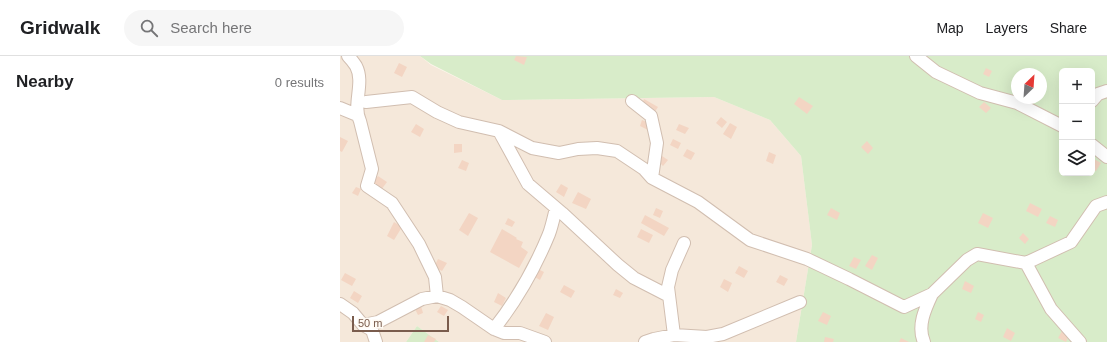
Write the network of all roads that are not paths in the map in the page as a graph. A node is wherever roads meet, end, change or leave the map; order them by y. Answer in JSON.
{"nodes":[{"id":1,"x":348,"y":56,"type":"edge"},
{"id":2,"x":916,"y":56,"type":"edge"},
{"id":3,"x":1107,"y":92,"type":"edge"},
{"id":4,"x":1095,"y":98,"type":"edge"},
{"id":5,"x":632,"y":101,"type":"dead end"},
{"id":6,"x":366,"y":102,"type":"dead end"},
{"id":7,"x":340,"y":108,"type":"edge"},
{"id":8,"x":357,"y":115,"type":"junction"},
{"id":9,"x":1059,"y":121,"type":"edge"},
{"id":10,"x":499,"y":131,"type":"junction"},
{"id":11,"x":1095,"y":147,"type":"edge"},
{"id":12,"x":1107,"y":156,"type":"edge"},
{"id":13,"x":652,"y":178,"type":"junction"},
{"id":14,"x":1107,"y":202,"type":"edge"},
{"id":15,"x":556,"y":208,"type":"junction"},
{"id":16,"x":684,"y":243,"type":"dead end"},
{"id":17,"x":1026,"y":263,"type":"junction"},
{"id":18,"x":932,"y":294,"type":"junction"},
{"id":19,"x":437,"y":296,"type":"junction"},
{"id":20,"x":669,"y":296,"type":"junction"},
{"id":21,"x":800,"y":302,"type":"dead end"},
{"id":22,"x":340,"y":304,"type":"edge"},
{"id":23,"x":363,"y":325,"type":"junction"},
{"id":24,"x":494,"y":329,"type":"junction"},
{"id":25,"x":674,"y":336,"type":"junction"},
{"id":26,"x":376,"y":342,"type":"edge"},
{"id":27,"x":545,"y":342,"type":"edge"},
{"id":28,"x":645,"y":342,"type":"edge"},
{"id":29,"x":924,"y":342,"type":"edge"},
{"id":30,"x":1080,"y":342,"type":"edge"}],
"edges":[{"from":1,"to":8,"type":"street"},
{"from":2,"to":9,"type":"street"},
{"from":3,"to":4,"type":"street"},
{"from":5,"to":13,"type":"street"},
{"from":6,"to":10,"type":"street"},
{"from":7,"to":8,"type":"street"},
{"from":8,"to":19,"type":"street"},
{"from":10,"to":13,"type":"street"},
{"from":10,"to":15,"type":"street"},
{"from":11,"to":12,"type":"street"},
{"from":13,"to":18,"type":"street"},
{"from":14,"to":17,"type":"street"},
{"from":15,"to":20,"type":"street"},
{"from":15,"to":24,"type":"street"},
{"from":16,"to":20,"type":"street"},
{"from":17,"to":18,"type":"street"},
{"from":17,"to":30,"type":"street"},
{"from":18,"to":29,"type":"street"},
{"from":19,"to":23,"type":"street"},
{"from":19,"to":24,"type":"street"},
{"from":20,"to":25,"type":"street"},
{"from":21,"to":25,"type":"street"},
{"from":22,"to":23,"type":"street"},
{"from":23,"to":26,"type":"street"},
{"from":24,"to":27,"type":"street"},
{"from":25,"to":28,"type":"street"}]}
